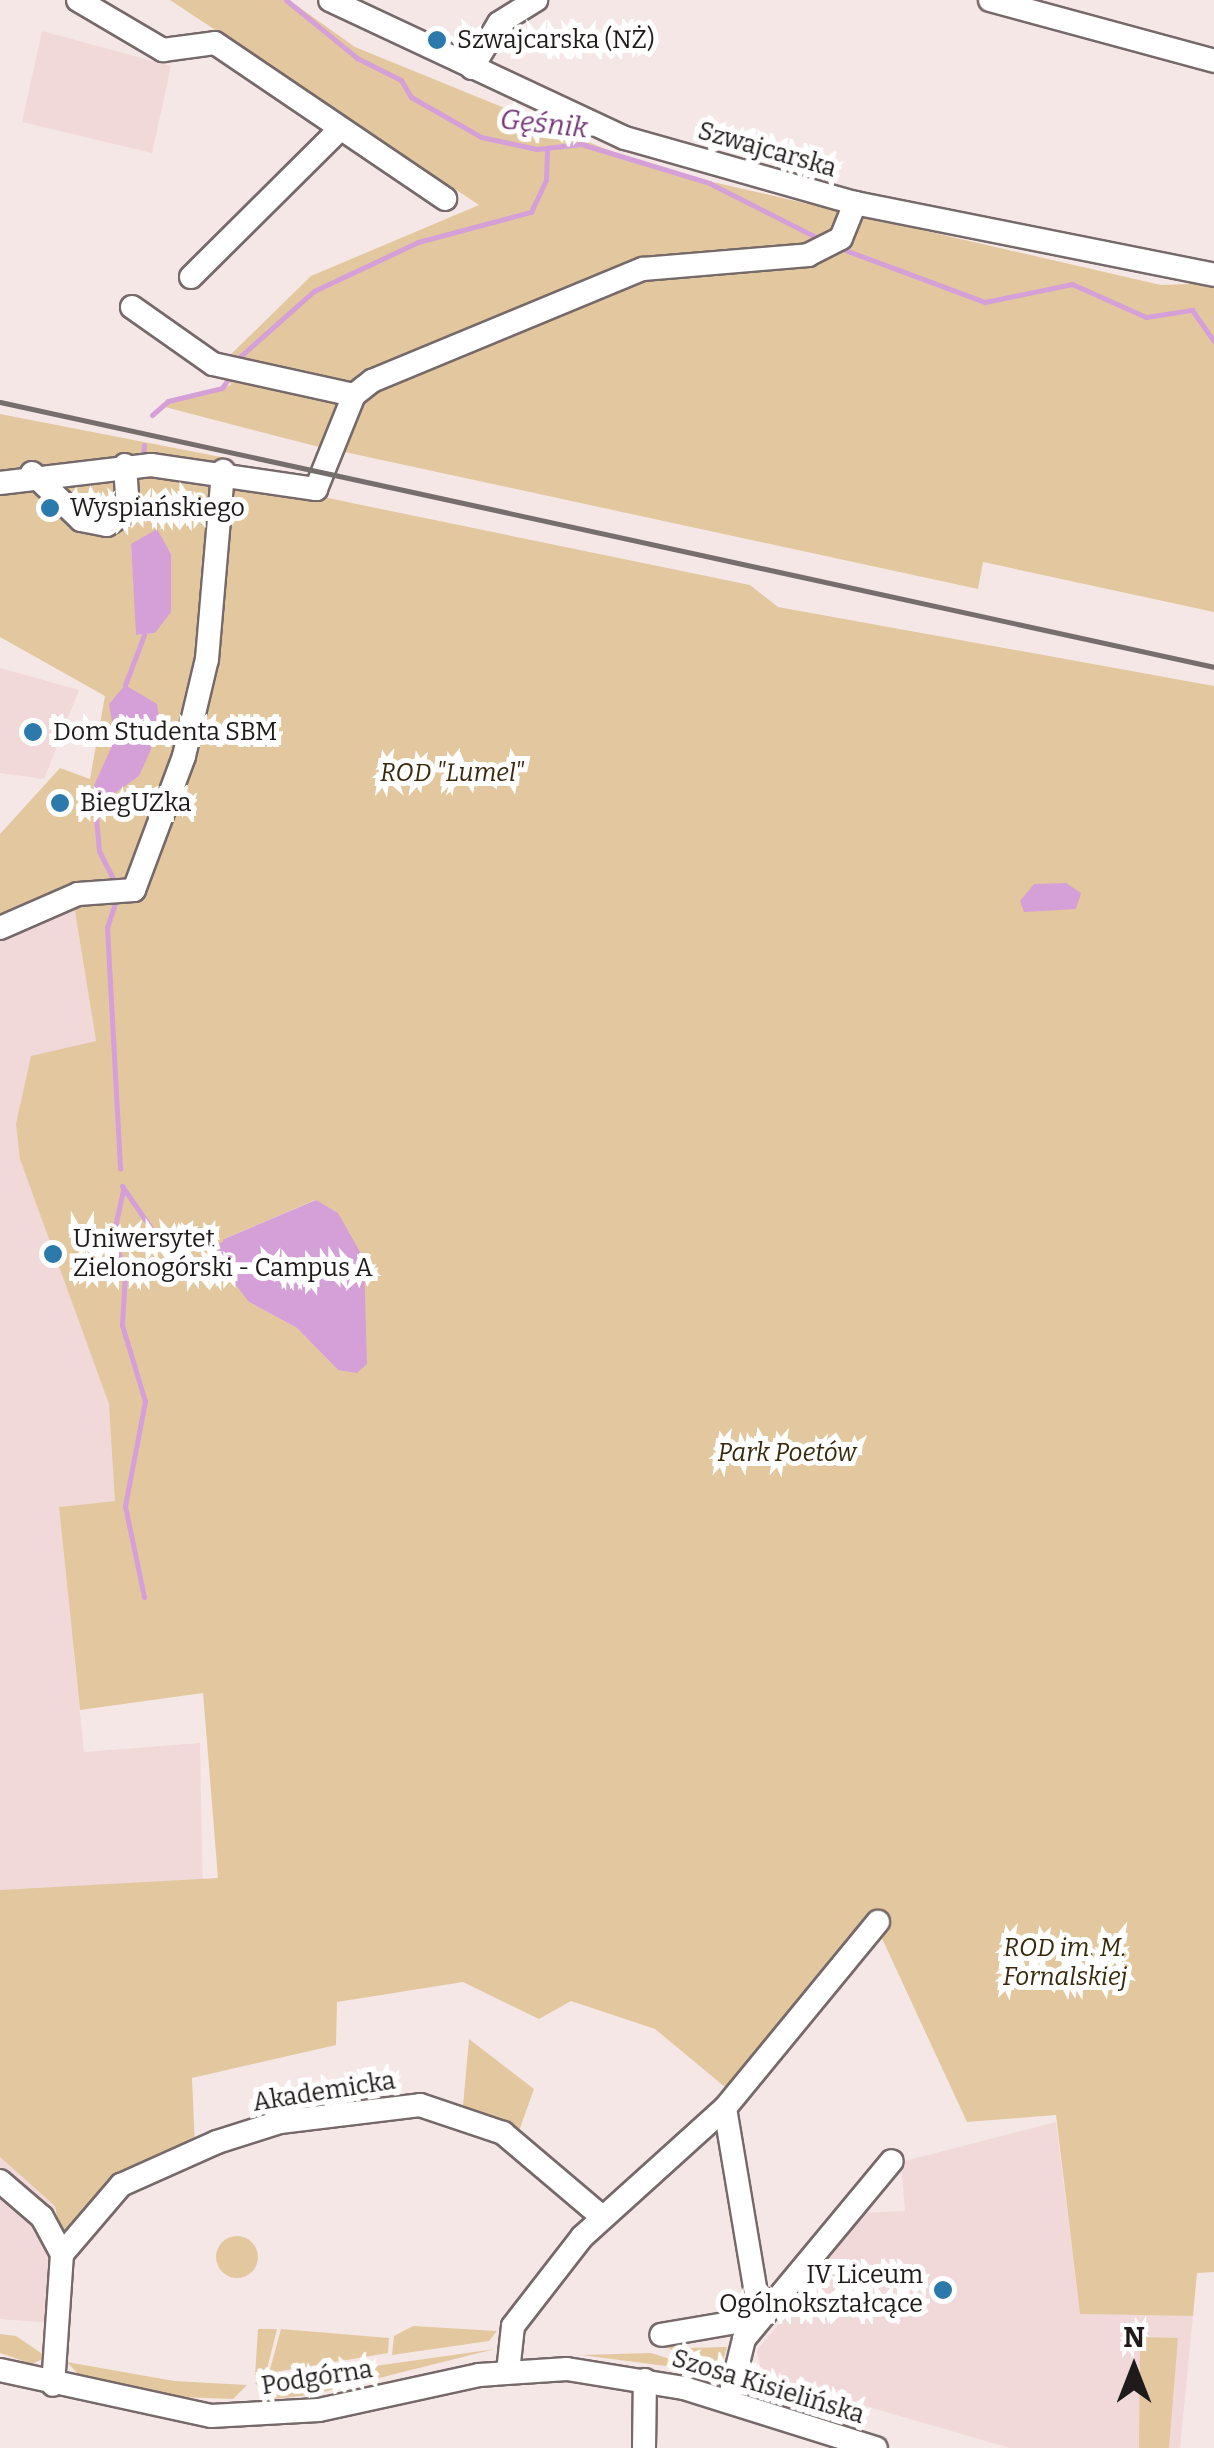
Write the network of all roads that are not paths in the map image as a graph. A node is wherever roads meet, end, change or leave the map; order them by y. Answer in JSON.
{"nodes":[{"id":1,"x":78,"y":0,"type":"edge"},
{"id":2,"x":330,"y":0,"type":"edge"},
{"id":3,"x":536,"y":0,"type":"edge"},
{"id":4,"x":990,"y":0,"type":"edge"},
{"id":5,"x":1214,"y":61,"type":"edge"},
{"id":6,"x":472,"y":68,"type":"junction"},
{"id":7,"x":340,"y":130,"type":"junction"},
{"id":8,"x":445,"y":199,"type":"dead end"},
{"id":9,"x":856,"y":203,"type":"junction"},
{"id":10,"x":1214,"y":274,"type":"edge"},
{"id":11,"x":191,"y":277,"type":"dead end"},
{"id":12,"x":132,"y":308,"type":"dead end"},
{"id":13,"x":354,"y":396,"type":"junction"},
{"id":14,"x":125,"y":465,"type":"junction"},
{"id":15,"x":223,"y":471,"type":"junction"},
{"id":16,"x":32,"y":472,"type":"junction"},
{"id":17,"x":0,"y":483,"type":"edge"},
{"id":18,"x":0,"y":928,"type":"edge"},
{"id":19,"x":878,"y":1922,"type":"dead end"},
{"id":20,"x":725,"y":2108,"type":"junction"},
{"id":21,"x":892,"y":2161,"type":"dead end"},
{"id":22,"x":0,"y":2181,"type":"edge"},
{"id":23,"x":602,"y":2217,"type":"junction"},
{"id":24,"x":62,"y":2254,"type":"junction"},
{"id":25,"x":760,"y":2318,"type":"junction"},
{"id":26,"x":662,"y":2335,"type":"dead end"},
{"id":27,"x":0,"y":2370,"type":"edge"},
{"id":28,"x":508,"y":2372,"type":"junction"},
{"id":29,"x":645,"y":2380,"type":"junction"},
{"id":30,"x":53,"y":2385,"type":"junction"},
{"id":31,"x":729,"y":2400,"type":"junction"},
{"id":32,"x":644,"y":2448,"type":"edge"},
{"id":33,"x":876,"y":2448,"type":"edge"}],
"edges":[{"from":1,"to":7,"type":"street"},
{"from":2,"to":6,"type":"street","name":"Szwajcarska"},
{"from":3,"to":6,"type":"street"},
{"from":4,"to":5,"type":"street"},
{"from":6,"to":9,"type":"street","name":"Szwajcarska"},
{"from":7,"to":8,"type":"street"},
{"from":7,"to":11,"type":"street"},
{"from":9,"to":10,"type":"street","name":"Szwajcarska"},
{"from":9,"to":13,"type":"street"},
{"from":12,"to":13,"type":"street"},
{"from":13,"to":15,"type":"street"},
{"from":14,"to":15,"type":"street"},
{"from":14,"to":16,"type":"street"},
{"from":14,"to":16,"type":"street"},
{"from":15,"to":18,"type":"street"},
{"from":16,"to":17,"type":"street"},
{"from":19,"to":20,"type":"street"},
{"from":20,"to":23,"type":"street"},
{"from":20,"to":25,"type":"street"},
{"from":21,"to":25,"type":"street"},
{"from":22,"to":24,"type":"street"},
{"from":23,"to":24,"type":"street","name":"Akademicka"},
{"from":23,"to":28,"type":"street"},
{"from":24,"to":30,"type":"street"},
{"from":25,"to":26,"type":"street","name":"Szosa Kisielińska"},
{"from":25,"to":31,"type":"street"},
{"from":27,"to":30,"type":"street","name":"Podgórna"},
{"from":28,"to":29,"type":"street","name":"Podgórna"},
{"from":28,"to":30,"type":"street","name":"Podgórna"},
{"from":29,"to":31,"type":"street","name":"Szosa Kisielińska"},
{"from":29,"to":32,"type":"street"},
{"from":31,"to":33,"type":"street","name":"Szosa Kisielińska"}]}
